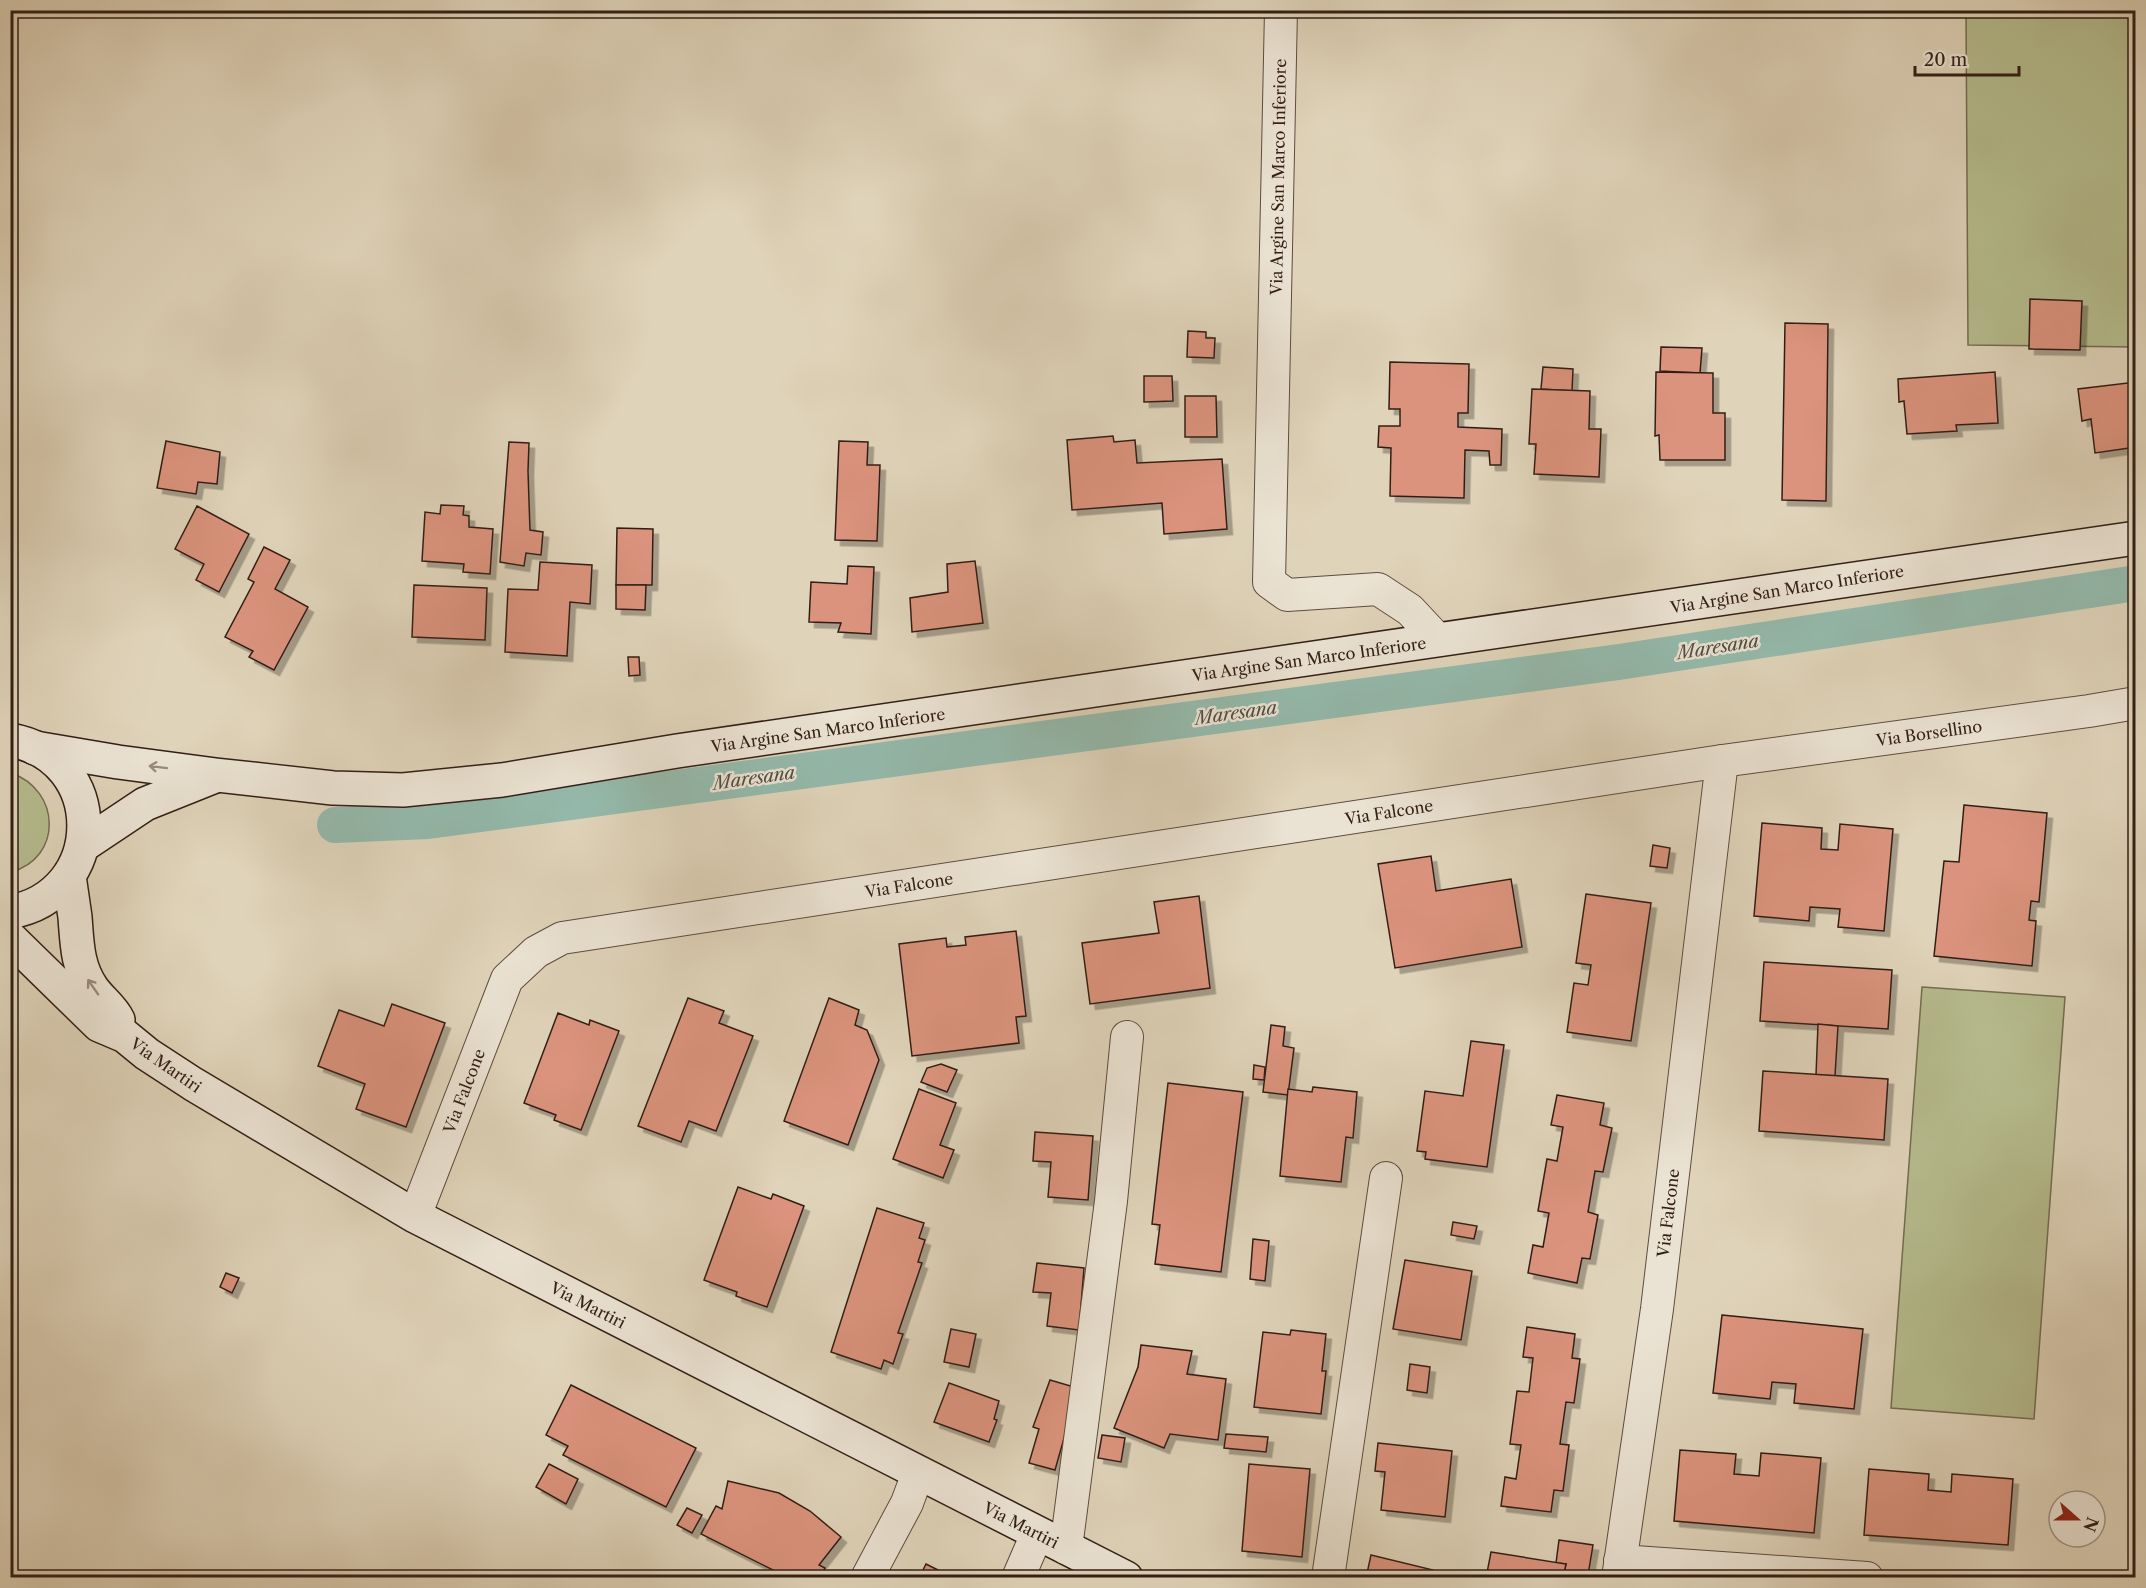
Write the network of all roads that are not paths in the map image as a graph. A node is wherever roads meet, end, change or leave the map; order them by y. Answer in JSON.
{"nodes":[{"id":1,"x":1281,"y":10,"type":"edge"},
{"id":2,"x":2136,"y":538,"type":"edge"},
{"id":3,"x":1438,"y":640,"type":"junction"},
{"id":4,"x":2136,"y":703,"type":"edge"},
{"id":5,"x":23,"y":744,"type":"edge"},
{"id":6,"x":1722,"y":761,"type":"junction"},
{"id":7,"x":216,"y":775,"type":"junction"},
{"id":8,"x":82,"y":846,"type":"junction"},
{"id":9,"x":69,"y":876,"type":"junction"},
{"id":10,"x":10,"y":912,"type":"edge"},
{"id":11,"x":10,"y":938,"type":"edge"},
{"id":12,"x":125,"y":1036,"type":"junction"},
{"id":13,"x":1127,"y":1037,"type":"dead end"},
{"id":14,"x":1386,"y":1178,"type":"dead end"},
{"id":15,"x":415,"y":1216,"type":"junction"},
{"id":16,"x":918,"y":1473,"type":"junction"},
{"id":17,"x":1036,"y":1534,"type":"junction"},
{"id":18,"x":1066,"y":1548,"type":"junction"},
{"id":19,"x":1619,"y":1569,"type":"edge"},
{"id":20,"x":867,"y":1578,"type":"edge"},
{"id":21,"x":1018,"y":1578,"type":"edge"},
{"id":22,"x":1126,"y":1578,"type":"edge"},
{"id":23,"x":1328,"y":1578,"type":"edge"},
{"id":24,"x":1867,"y":1578,"type":"edge"}],
"edges":[{"from":1,"to":3,"type":"street","name":"Via Argine San Marco Inferiore"},
{"from":2,"to":3,"type":"street","name":"Via Argine San Marco Inferiore"},
{"from":3,"to":7,"type":"street","name":"Via Argine San Marco Inferiore"},
{"from":4,"to":6,"type":"street","name":"Via Borsellino"},
{"from":7,"to":5,"type":"street","name":"Via Argine San Marco Inferiore","one_way":true},
{"from":5,"to":8,"type":"street","name":"Via Argine San Marco Inferiore"},
{"from":6,"to":15,"type":"street","name":"Via Falcone"},
{"from":6,"to":19,"type":"street","name":"Via Falcone"},
{"from":7,"to":8,"type":"street","name":"Via Argine San Marco Inferiore"},
{"from":8,"to":9,"type":"street","name":"Via Argine San Marco Inferiore"},
{"from":9,"to":10,"type":"street","name":"Via Argine San Marco Inferiore"},
{"from":12,"to":9,"type":"street","name":"Via Martiri","one_way":true},
{"from":11,"to":12,"type":"street","name":"Via Martiri"},
{"from":12,"to":15,"type":"street","name":"Via Martiri"},
{"from":13,"to":18,"type":"street","name":"Via Martiri"},
{"from":14,"to":23,"type":"street"},
{"from":15,"to":16,"type":"street","name":"Via Martiri"},
{"from":16,"to":17,"type":"street","name":"Via Martiri"},
{"from":16,"to":20,"type":"street"},
{"from":17,"to":18,"type":"street","name":"Via Martiri"},
{"from":17,"to":21,"type":"street"},
{"from":18,"to":22,"type":"street","name":"Via Martiri"},
{"from":19,"to":24,"type":"street"}]}
